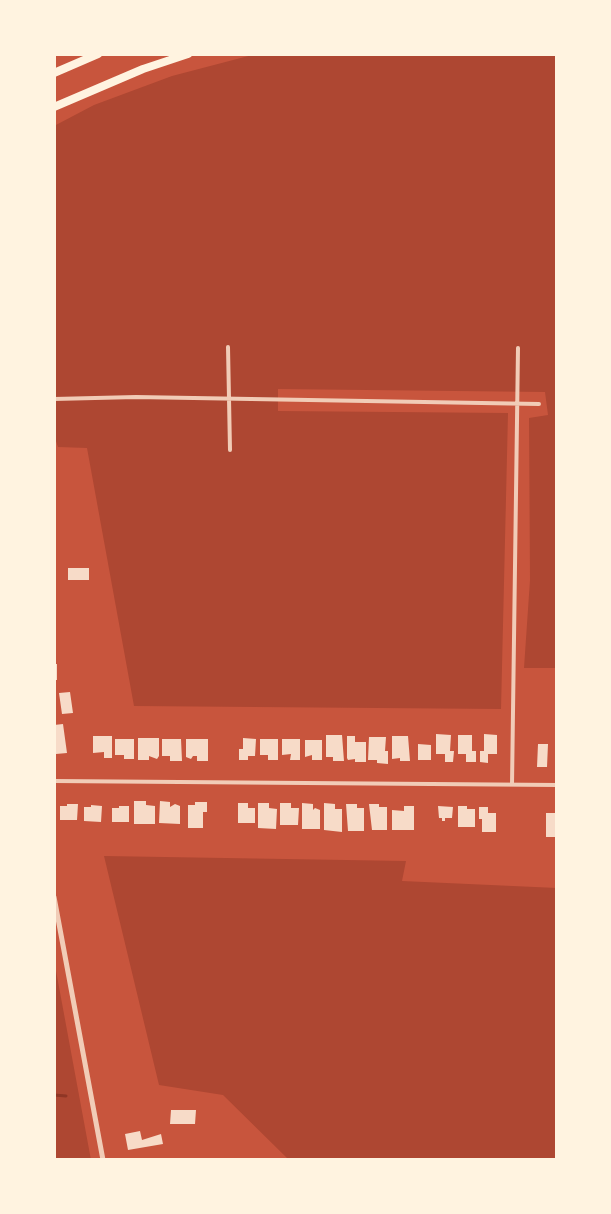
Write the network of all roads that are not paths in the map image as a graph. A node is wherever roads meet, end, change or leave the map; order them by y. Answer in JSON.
{"nodes":[{"id":1,"x":98,"y":54,"type":"edge"},
{"id":2,"x":188,"y":54,"type":"edge"},
{"id":3,"x":54,"y":73,"type":"edge"},
{"id":4,"x":54,"y":107,"type":"edge"},
{"id":5,"x":228,"y":347,"type":"dead end"},
{"id":6,"x":518,"y":348,"type":"dead end"},
{"id":7,"x":54,"y":399,"type":"edge"},
{"id":8,"x":229,"y":400,"type":"junction"},
{"id":9,"x":518,"y":404,"type":"junction"},
{"id":10,"x":539,"y":404,"type":"dead end"},
{"id":11,"x":230,"y":450,"type":"dead end"},
{"id":12,"x":54,"y":781,"type":"edge"},
{"id":13,"x":512,"y":784,"type":"junction"},
{"id":14,"x":557,"y":785,"type":"edge"},
{"id":15,"x":54,"y":897,"type":"edge"},
{"id":16,"x":103,"y":1160,"type":"edge"}],
"edges":[{"from":1,"to":3,"type":"highway"},
{"from":2,"to":4,"type":"highway"},
{"from":5,"to":8,"type":"street"},
{"from":6,"to":9,"type":"street"},
{"from":7,"to":8,"type":"street"},
{"from":8,"to":9,"type":"street"},
{"from":8,"to":11,"type":"street"},
{"from":9,"to":10,"type":"street"},
{"from":9,"to":13,"type":"street"},
{"from":12,"to":13,"type":"street"},
{"from":13,"to":14,"type":"street"},
{"from":15,"to":16,"type":"street"}]}
